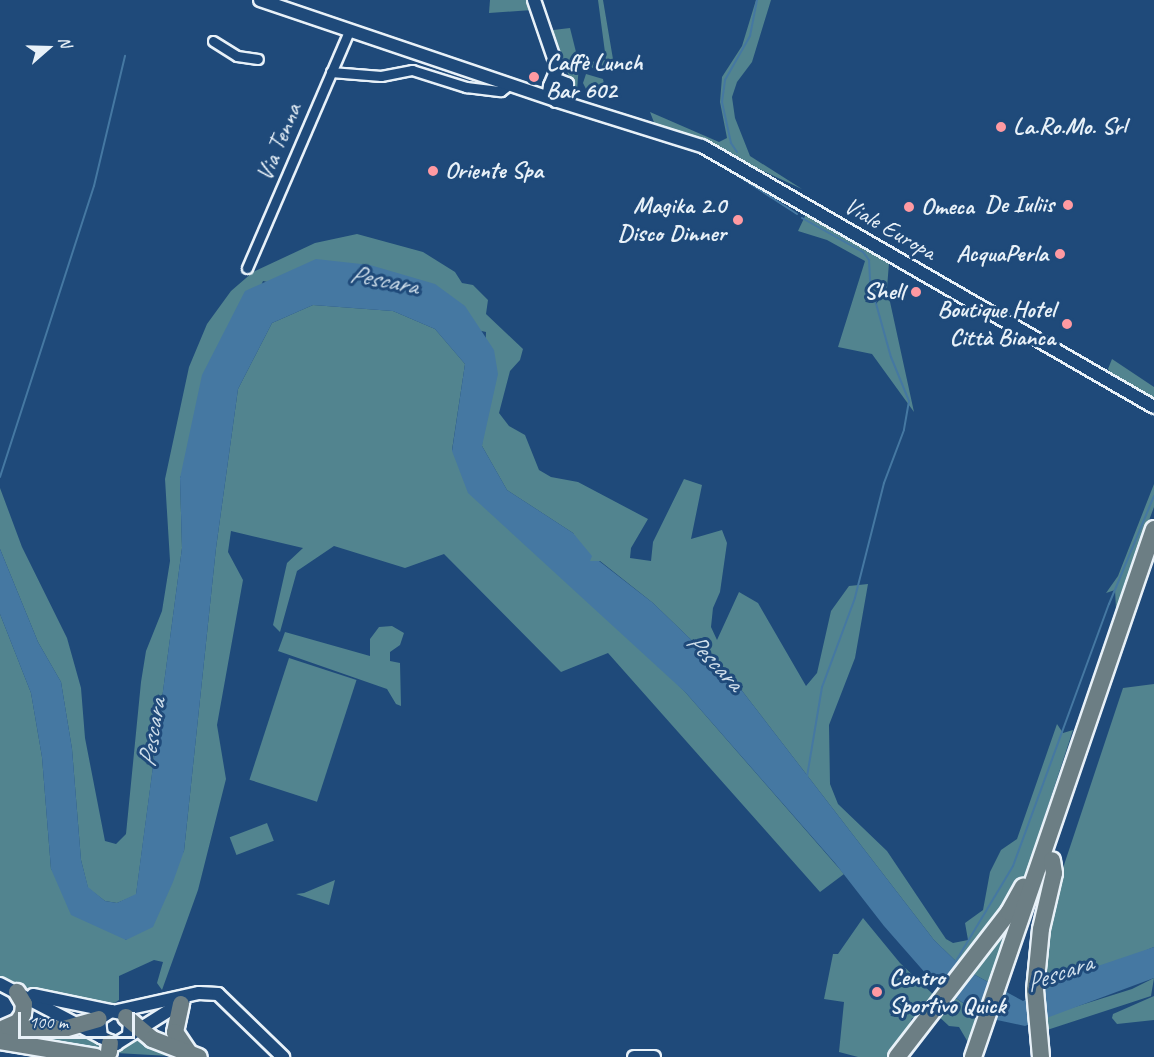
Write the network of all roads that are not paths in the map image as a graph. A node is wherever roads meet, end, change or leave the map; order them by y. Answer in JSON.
{"nodes":[{"id":1,"x":260,"y":0,"type":"edge"},
{"id":2,"x":534,"y":0,"type":"edge"},
{"id":3,"x":349,"y":31,"type":"junction"},
{"id":4,"x":213,"y":40,"type":"dead end"},
{"id":5,"x":258,"y":59,"type":"dead end"},
{"id":6,"x":554,"y":59,"type":"junction"},
{"id":7,"x":331,"y":72,"type":"junction"},
{"id":8,"x":510,"y":84,"type":"junction"},
{"id":9,"x":567,"y":84,"type":"junction"},
{"id":10,"x":550,"y":85,"type":"junction"},
{"id":11,"x":529,"y":91,"type":"junction"},
{"id":12,"x":556,"y":100,"type":"junction"},
{"id":13,"x":595,"y":112,"type":"junction"},
{"id":14,"x":247,"y":268,"type":"dead end"},
{"id":15,"x":1154,"y":407,"type":"edge"},
{"id":16,"x":1154,"y":529,"type":"edge"},
{"id":17,"x":1154,"y":562,"type":"edge"},
{"id":18,"x":1046,"y":860,"type":"junction"},
{"id":19,"x":0,"y":984,"type":"edge"},
{"id":20,"x":17,"y":992,"type":"junction"},
{"id":21,"x":185,"y":1000,"type":"junction"},
{"id":22,"x":120,"y":1020,"type":"junction"},
{"id":23,"x":78,"y":1026,"type":"junction"},
{"id":24,"x":3,"y":1032,"type":"edge"},
{"id":25,"x":104,"y":1047,"type":"edge"},
{"id":26,"x":0,"y":1052,"type":"edge"},
{"id":27,"x":194,"y":1055,"type":"edge"},
{"id":28,"x":32,"y":1057,"type":"edge"},
{"id":29,"x":283,"y":1057,"type":"edge"},
{"id":30,"x":634,"y":1057,"type":"edge"},
{"id":31,"x":654,"y":1057,"type":"edge"},
{"id":32,"x":897,"y":1057,"type":"edge"},
{"id":33,"x":973,"y":1057,"type":"edge"},
{"id":34,"x":985,"y":1057,"type":"edge"},
{"id":35,"x":1041,"y":1057,"type":"edge"}],
"edges":[{"from":1,"to":3,"type":"main road","name":"Viale Europa"},
{"from":2,"to":6,"type":"main road"},
{"from":3,"to":7,"type":"street","name":"Via Tenna"},
{"from":3,"to":8,"type":"main road","name":"Viale Europa"},
{"from":4,"to":5,"type":"street"},
{"from":6,"to":9,"type":"main road"},
{"from":6,"to":10,"type":"main road"},
{"from":7,"to":8,"type":"street"},
{"from":7,"to":14,"type":"street","name":"Via Tenna"},
{"from":8,"to":11,"type":"main road","name":"Viale Europa"},
{"from":9,"to":10,"type":"main road"},
{"from":9,"to":12,"type":"main road"},
{"from":9,"to":13,"type":"main road","name":"Viale Europa"},
{"from":10,"to":11,"type":"main road"},
{"from":10,"to":12,"type":"main road"},
{"from":11,"to":12,"type":"main road","name":"Viale Europa"},
{"from":12,"to":13,"type":"main road","name":"Viale Europa"},
{"from":13,"to":15,"type":"main road","name":"Viale Europa"},
{"from":16,"to":18,"type":"highway"},
{"from":17,"to":18,"type":"highway"},
{"from":18,"to":32,"type":"highway"},
{"from":18,"to":33,"type":"highway"},
{"from":18,"to":34,"type":"highway"},
{"from":18,"to":35,"type":"highway"},
{"from":19,"to":20,"type":"main road"},
{"from":20,"to":22,"type":"main road"},
{"from":20,"to":23,"type":"main road"},
{"from":20,"to":24,"type":"highway"},
{"from":21,"to":22,"type":"main road"},
{"from":21,"to":22,"type":"main road"},
{"from":21,"to":27,"type":"highway"},
{"from":21,"to":29,"type":"main road"},
{"from":22,"to":23,"type":"highway"},
{"from":22,"to":25,"type":"main road"},
{"from":22,"to":25,"type":"main road"},
{"from":22,"to":27,"type":"highway"},
{"from":23,"to":24,"type":"highway"},
{"from":23,"to":25,"type":"main road"},
{"from":24,"to":25,"type":"highway"},
{"from":26,"to":28,"type":"highway"},
{"from":30,"to":31,"type":"main road"}]}
